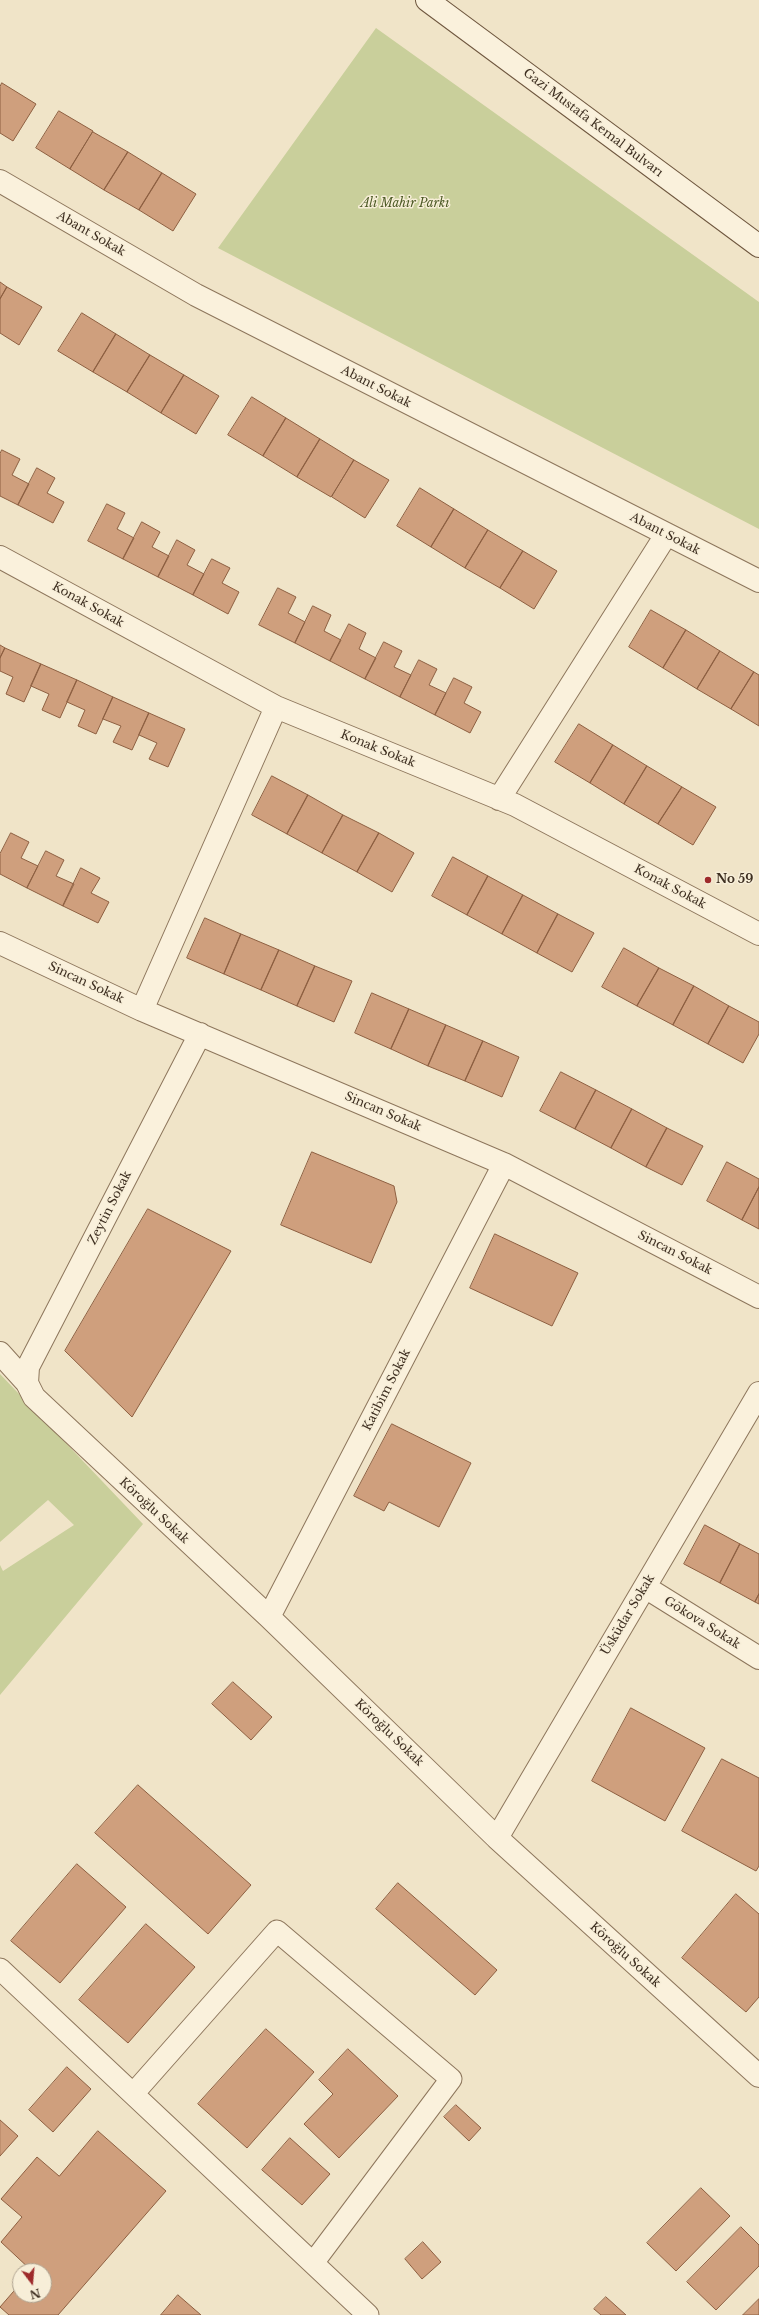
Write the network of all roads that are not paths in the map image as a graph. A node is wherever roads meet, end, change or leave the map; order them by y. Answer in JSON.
{"nodes":[{"id":1,"x":427,"y":0,"type":"edge"},
{"id":2,"x":0,"y":181,"type":"edge"},
{"id":3,"x":759,"y":246,"type":"edge"},
{"id":4,"x":666,"y":534,"type":"junction"},
{"id":5,"x":0,"y":557,"type":"edge"},
{"id":6,"x":759,"y":581,"type":"edge"},
{"id":7,"x":276,"y":707,"type":"junction"},
{"id":8,"x":499,"y":799,"type":"junction"},
{"id":9,"x":759,"y":934,"type":"edge"},
{"id":10,"x":0,"y":943,"type":"edge"},
{"id":11,"x":142,"y":1010,"type":"junction"},
{"id":12,"x":200,"y":1034,"type":"junction"},
{"id":13,"x":504,"y":1164,"type":"junction"},
{"id":14,"x":759,"y":1296,"type":"edge"},
{"id":15,"x":0,"y":1353,"type":"edge"},
{"id":16,"x":27,"y":1383,"type":"junction"},
{"id":17,"x":759,"y":1393,"type":"edge"},
{"id":18,"x":645,"y":1587,"type":"junction"},
{"id":19,"x":269,"y":1617,"type":"junction"},
{"id":20,"x":759,"y":1658,"type":"edge"},
{"id":21,"x":496,"y":1838,"type":"junction"},
{"id":22,"x":0,"y":1969,"type":"edge"},
{"id":23,"x":759,"y":2076,"type":"edge"},
{"id":24,"x":133,"y":2094,"type":"junction"},
{"id":25,"x":313,"y":2263,"type":"junction"},
{"id":26,"x":368,"y":2315,"type":"edge"}],
"edges":[{"from":1,"to":3,"type":"street","name":"Gazi Mustafa Kemal Bulvarı"},
{"from":2,"to":4,"type":"street","name":"Abant Sokak"},
{"from":4,"to":6,"type":"street","name":"Abant Sokak"},
{"from":4,"to":8,"type":"street"},
{"from":5,"to":7,"type":"street","name":"Konak Sokak"},
{"from":7,"to":8,"type":"street","name":"Konak Sokak"},
{"from":7,"to":11,"type":"street"},
{"from":8,"to":9,"type":"street","name":"Konak Sokak"},
{"from":10,"to":11,"type":"street","name":"Sincan Sokak"},
{"from":11,"to":12,"type":"street","name":"Sincan Sokak"},
{"from":12,"to":13,"type":"street","name":"Sincan Sokak"},
{"from":12,"to":16,"type":"street","name":"Zeytin Sokak"},
{"from":13,"to":14,"type":"street","name":"Sincan Sokak"},
{"from":13,"to":19,"type":"street","name":"Katibim Sokak"},
{"from":15,"to":16,"type":"street","name":"Köroğlu Sokak"},
{"from":16,"to":19,"type":"street","name":"Köroğlu Sokak"},
{"from":17,"to":18,"type":"street","name":"Üsküdar Sokak"},
{"from":18,"to":20,"type":"street","name":"Gökova Sokak"},
{"from":18,"to":21,"type":"street","name":"Üsküdar Sokak"},
{"from":19,"to":21,"type":"street","name":"Köroğlu Sokak"},
{"from":21,"to":23,"type":"street","name":"Köroğlu Sokak"},
{"from":22,"to":24,"type":"lane"},
{"from":24,"to":25,"type":"lane"},
{"from":24,"to":25,"type":"lane"},
{"from":25,"to":26,"type":"lane"}]}
